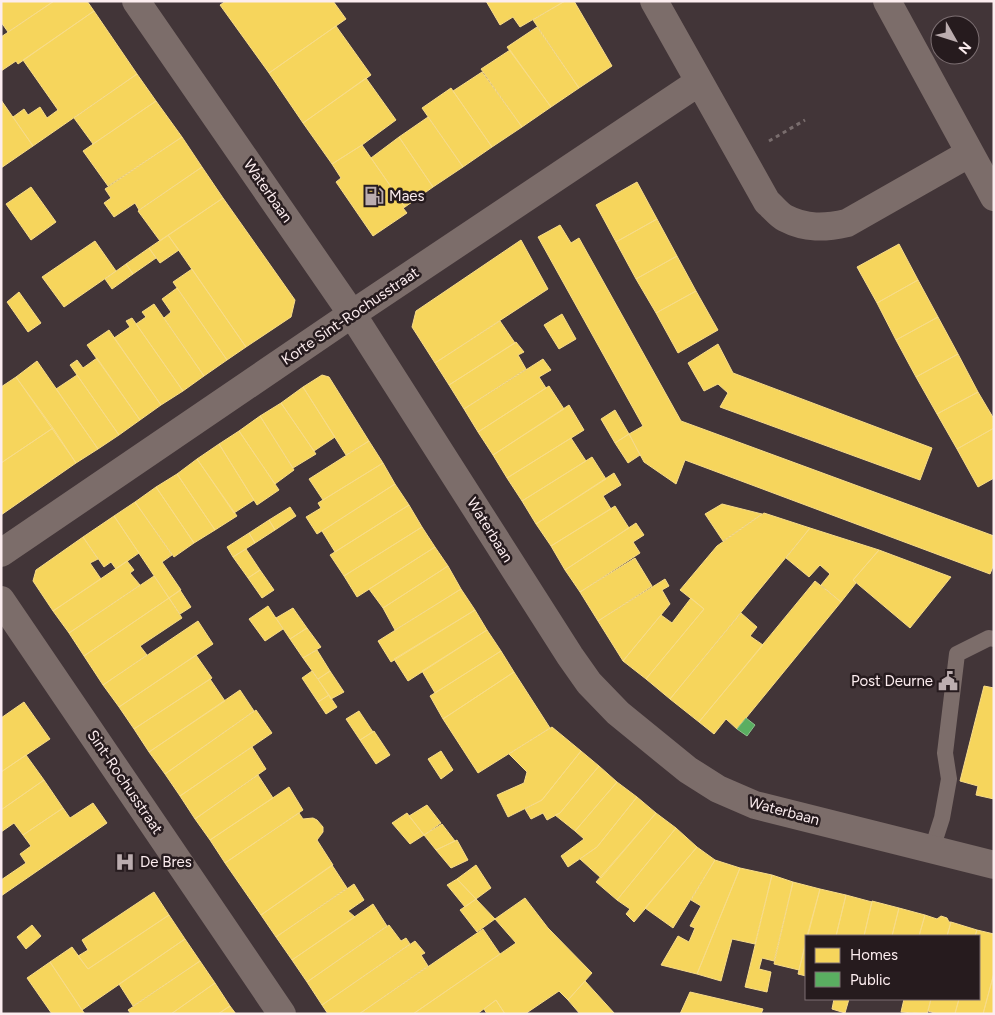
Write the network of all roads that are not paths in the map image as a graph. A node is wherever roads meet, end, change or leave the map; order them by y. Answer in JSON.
{"nodes":[{"id":1,"x":136,"y":1,"type":"edge"},
{"id":2,"x":654,"y":1,"type":"edge"},
{"id":3,"x":887,"y":1,"type":"edge"},
{"id":4,"x":699,"y":82,"type":"junction"},
{"id":5,"x":970,"y":153,"type":"junction"},
{"id":6,"x":994,"y":197,"type":"edge"},
{"id":7,"x":352,"y":314,"type":"junction"},
{"id":8,"x":1,"y":552,"type":"edge"},
{"id":9,"x":1,"y":600,"type":"edge"},
{"id":10,"x":994,"y":639,"type":"edge"},
{"id":11,"x":932,"y":850,"type":"junction"},
{"id":12,"x":994,"y":865,"type":"edge"},
{"id":13,"x":282,"y":1014,"type":"edge"}],
"edges":[{"from":1,"to":7,"type":"street","name":"Waterbaan"},
{"from":2,"to":4,"type":"street"},
{"from":3,"to":5,"type":"street"},
{"from":4,"to":5,"type":"street"},
{"from":4,"to":7,"type":"street","name":"Korte Sint-Rochusstraat"},
{"from":5,"to":6,"type":"street"},
{"from":7,"to":8,"type":"street","name":"Korte Sint-Rochusstraat"},
{"from":7,"to":11,"type":"street","name":"Waterbaan"},
{"from":9,"to":13,"type":"street","name":"Sint-Rochusstraat"},
{"from":10,"to":11,"type":"lane"},
{"from":11,"to":12,"type":"street","name":"Waterbaan"}]}
